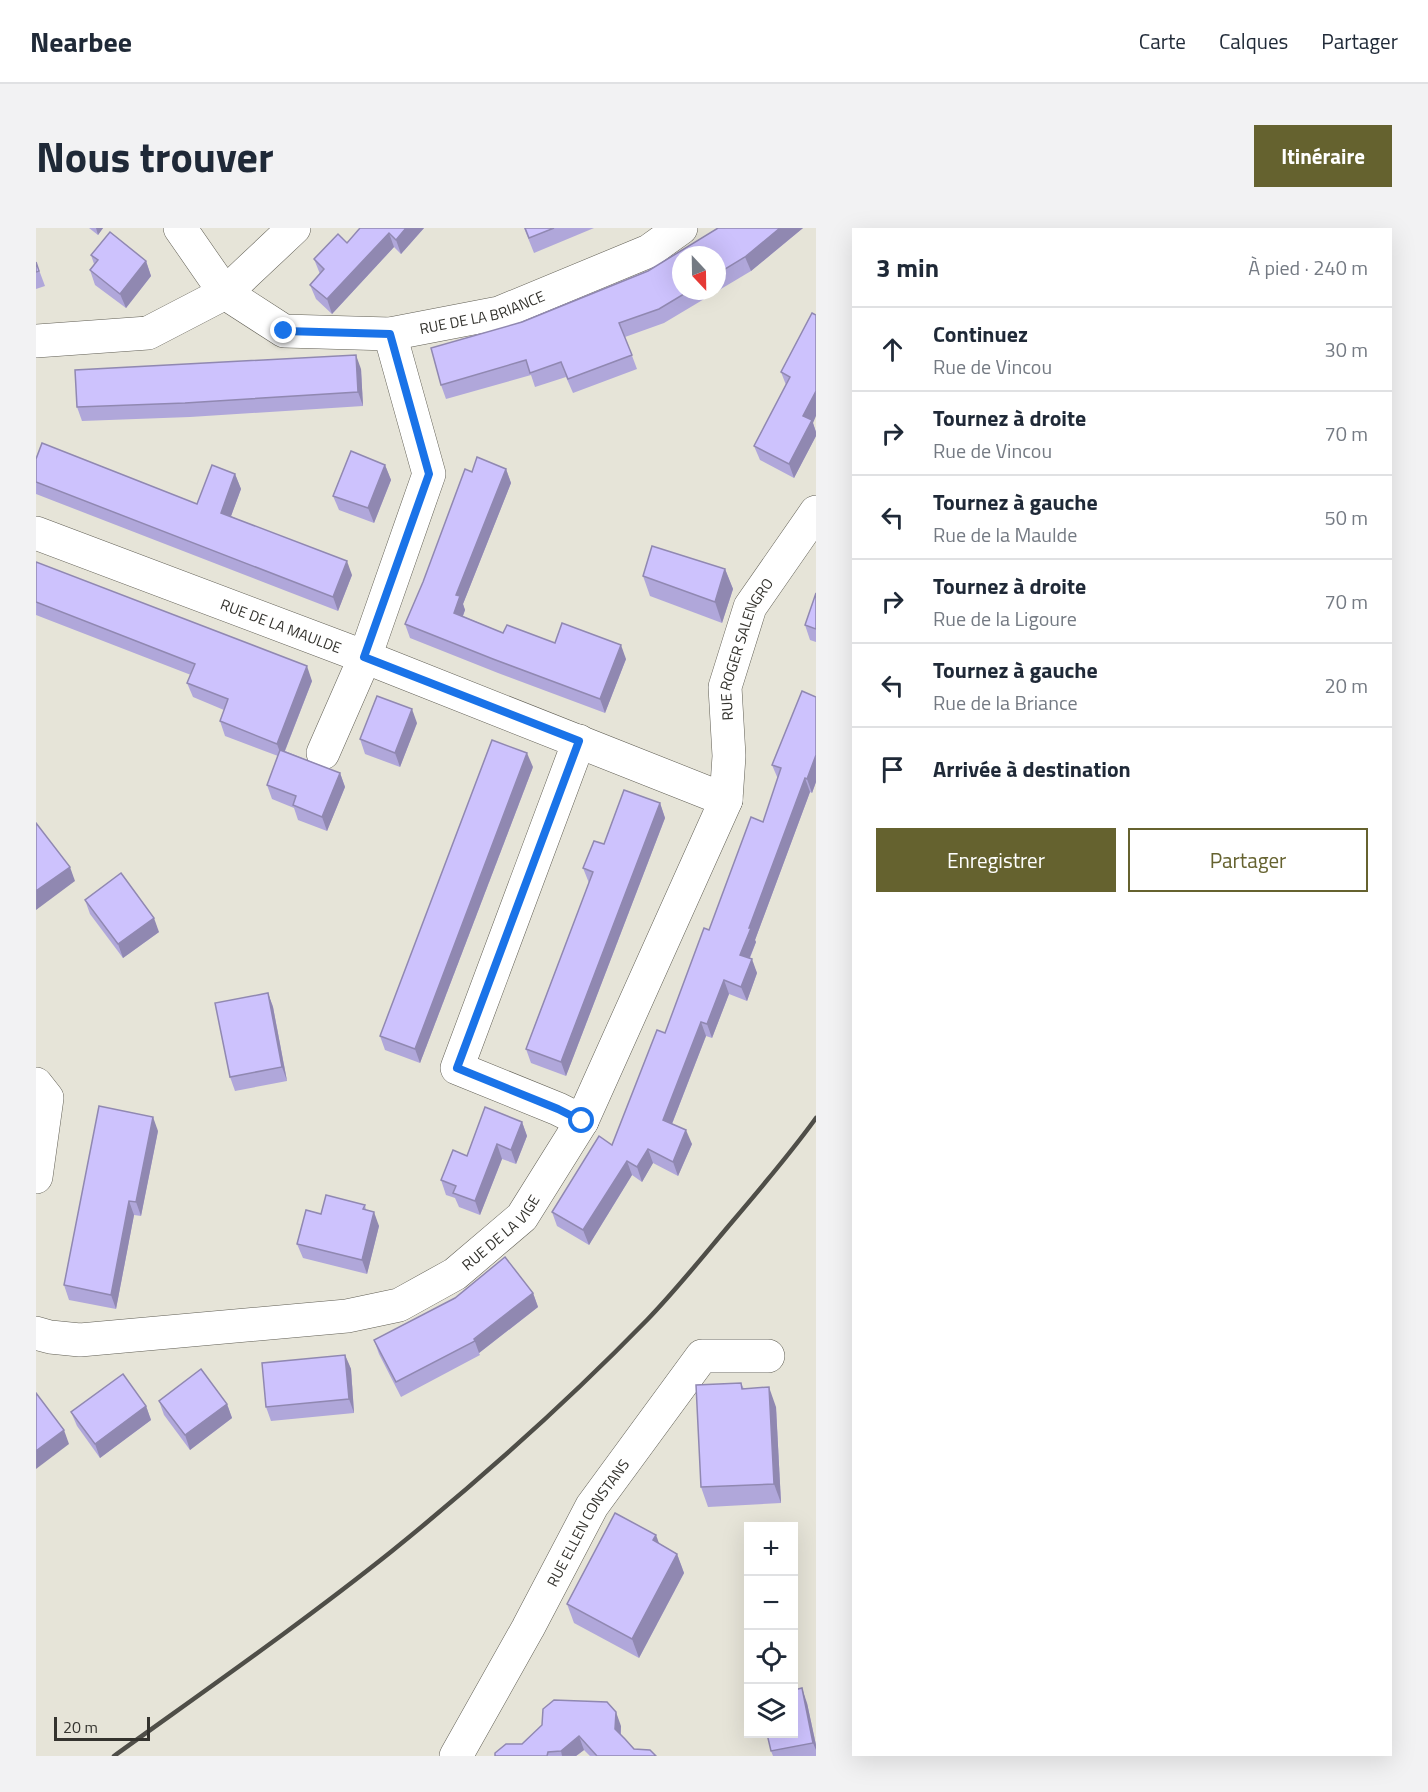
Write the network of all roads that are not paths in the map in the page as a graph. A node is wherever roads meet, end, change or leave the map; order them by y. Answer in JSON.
{"nodes":[{"id":1,"x":180,"y":228,"type":"edge"},
{"id":2,"x":294,"y":228,"type":"edge"},
{"id":3,"x":681,"y":228,"type":"edge"},
{"id":4,"x":225,"y":293,"type":"junction"},
{"id":5,"x":390,"y":334,"type":"junction"},
{"id":6,"x":36,"y":341,"type":"edge"},
{"id":7,"x":816,"y":512,"type":"edge"},
{"id":8,"x":36,"y":533,"type":"edge"},
{"id":9,"x":364,"y":657,"type":"junction"},
{"id":10,"x":579,"y":741,"type":"junction"},
{"id":11,"x":323,"y":753,"type":"dead end"},
{"id":12,"x":726,"y":800,"type":"junction"},
{"id":13,"x":36,"y":1084,"type":"edge"},
{"id":14,"x":582,"y":1121,"type":"junction"},
{"id":15,"x":36,"y":1177,"type":"edge"},
{"id":16,"x":36,"y":1333,"type":"edge"},
{"id":17,"x":768,"y":1356,"type":"dead end"},
{"id":18,"x":456,"y":1756,"type":"edge"}],
"edges":[{"from":1,"to":4,"type":"street"},
{"from":2,"to":4,"type":"street"},
{"from":3,"to":5,"type":"street","name":"RUE DE LA BRIANCE"},
{"from":4,"to":5,"type":"street","name":"RUE DE LA BRIANCE"},
{"from":4,"to":6,"type":"street"},
{"from":5,"to":9,"type":"street"},
{"from":7,"to":12,"type":"street","name":"RUE ROGER SALENGRO"},
{"from":8,"to":9,"type":"street","name":"RUE DE LA MAULDE"},
{"from":9,"to":10,"type":"street","name":"RUE DE LA MAULDE"},
{"from":9,"to":11,"type":"street"},
{"from":10,"to":12,"type":"street","name":"RUE DE LA MAULDE"},
{"from":10,"to":14,"type":"street"},
{"from":12,"to":14,"type":"street","name":"RUE DE LA VIGE"},
{"from":13,"to":15,"type":"street"},
{"from":14,"to":16,"type":"street","name":"RUE DE LA VIGE"},
{"from":17,"to":18,"type":"street","name":"RUE ELLEN CONSTANS"}]}
